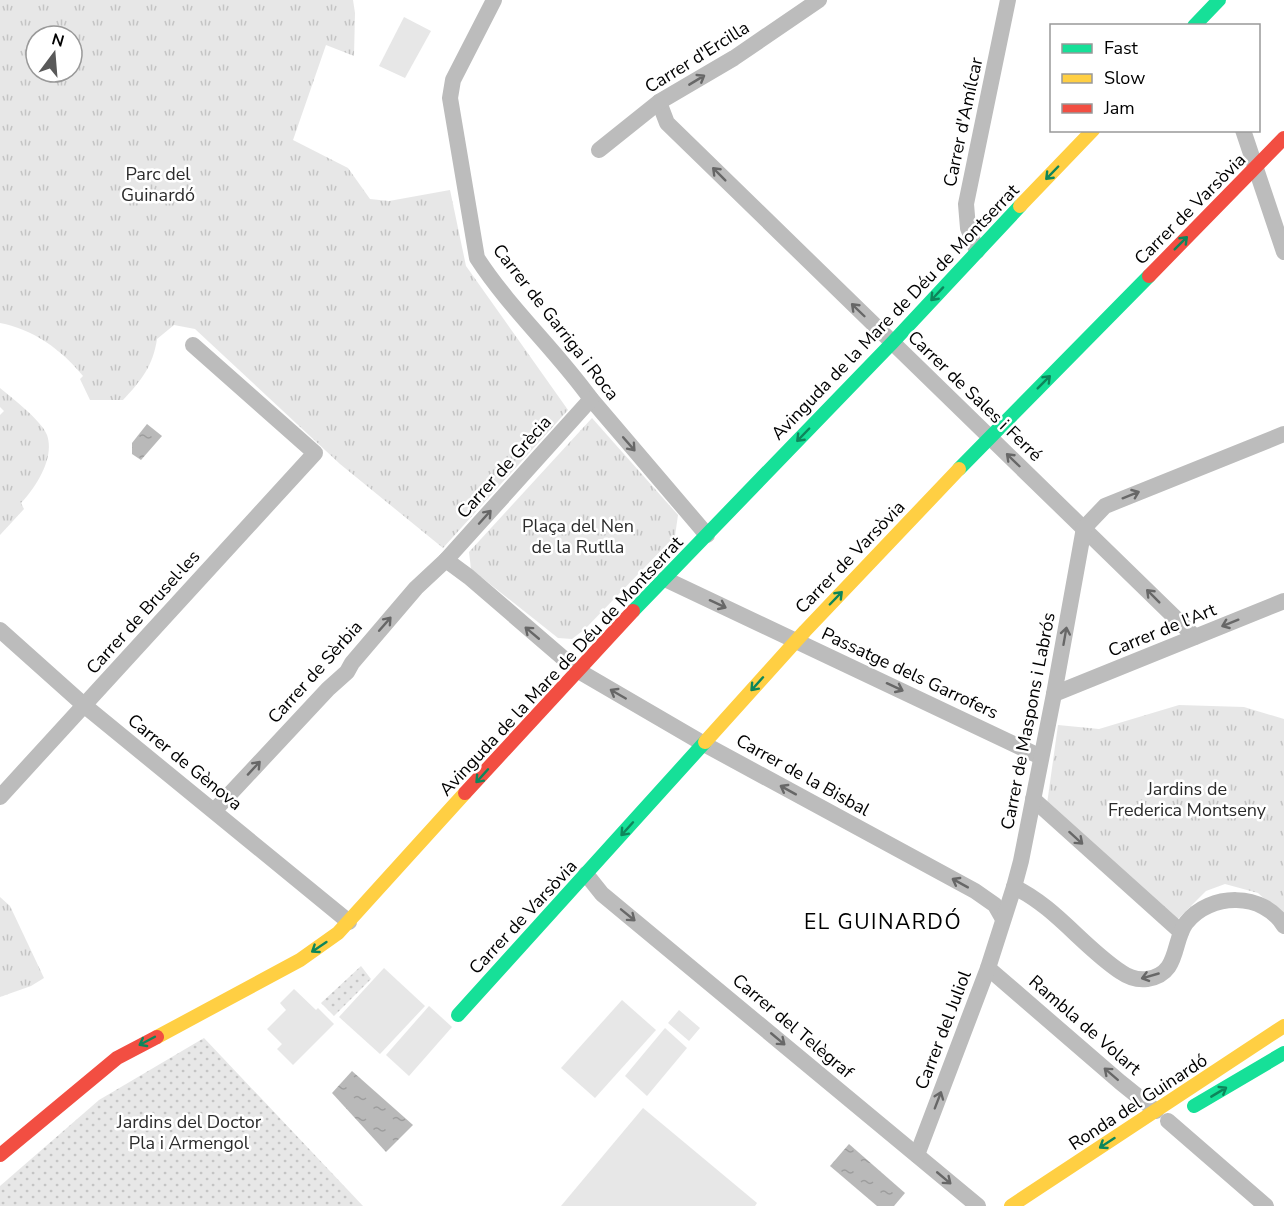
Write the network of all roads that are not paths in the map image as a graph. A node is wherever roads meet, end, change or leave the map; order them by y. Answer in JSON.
{"nodes":[{"id":1,"x":494,"y":0,"type":"edge"},
{"id":2,"x":819,"y":0,"type":"edge"},
{"id":3,"x":1008,"y":0,"type":"edge"},
{"id":4,"x":1219,"y":0,"type":"edge"},
{"id":5,"x":1201,"y":16,"type":"edge"},
{"id":6,"x":659,"y":102,"type":"junction"},
{"id":7,"x":1091,"y":132,"type":"edge"},
{"id":8,"x":1244,"y":132,"type":"edge"},
{"id":9,"x":1284,"y":138,"type":"edge"},
{"id":10,"x":599,"y":150,"type":"dead end"},
{"id":11,"x":1256,"y":168,"type":"junction"},
{"id":12,"x":976,"y":251,"type":"junction"},
{"id":13,"x":1284,"y":252,"type":"edge"},
{"id":14,"x":892,"y":343,"type":"junction"},
{"id":15,"x":193,"y":345,"type":"dead end"},
{"id":16,"x":591,"y":399,"type":"junction"},
{"id":17,"x":1284,"y":434,"type":"edge"},
{"id":18,"x":990,"y":437,"type":"junction"},
{"id":19,"x":1084,"y":528,"type":"junction"},
{"id":20,"x":707,"y":535,"type":"junction"},
{"id":21,"x":446,"y":561,"type":"junction"},
{"id":22,"x":665,"y":579,"type":"junction"},
{"id":23,"x":1284,"y":601,"type":"edge"},
{"id":24,"x":0,"y":630,"type":"edge"},
{"id":25,"x":1195,"y":637,"type":"junction"},
{"id":26,"x":796,"y":641,"type":"junction"},
{"id":27,"x":577,"y":670,"type":"junction"},
{"id":28,"x":1054,"y":694,"type":"junction"},
{"id":29,"x":85,"y":706,"type":"junction"},
{"id":30,"x":704,"y":744,"type":"junction"},
{"id":31,"x":1041,"y":757,"type":"junction"},
{"id":32,"x":0,"y":797,"type":"edge"},
{"id":33,"x":1033,"y":799,"type":"junction"},
{"id":34,"x":214,"y":811,"type":"junction"},
{"id":35,"x":586,"y":874,"type":"junction"},
{"id":36,"x":1014,"y":887,"type":"junction"},
{"id":37,"x":1003,"y":919,"type":"junction"},
{"id":38,"x":349,"y":922,"type":"junction"},
{"id":39,"x":1284,"y":926,"type":"edge"},
{"id":40,"x":1181,"y":932,"type":"junction"},
{"id":41,"x":988,"y":968,"type":"junction"},
{"id":42,"x":458,"y":1016,"type":"dead end"},
{"id":43,"x":1284,"y":1026,"type":"edge"},
{"id":44,"x":1284,"y":1053,"type":"edge"},
{"id":45,"x":1161,"y":1120,"type":"junction"},
{"id":46,"x":0,"y":1155,"type":"edge"},
{"id":47,"x":917,"y":1155,"type":"junction"},
{"id":48,"x":1081,"y":1176,"type":"dead end"},
{"id":49,"x":978,"y":1206,"type":"edge"},
{"id":50,"x":1011,"y":1206,"type":"edge"},
{"id":51,"x":1034,"y":1206,"type":"edge"},
{"id":52,"x":1266,"y":1206,"type":"edge"}],
"edges":[{"from":1,"to":16,"type":"street","name":"Carrer de Garriga i Roca"},
{"from":6,"to":2,"type":"street","name":"Carrer d'Ercilla","one_way":true},
{"from":3,"to":12,"type":"street","name":"Carrer d'Amílcar"},
{"from":4,"to":5,"type":"street"},
{"from":6,"to":10,"type":"street","name":"Carrer d'Ercilla"},
{"from":14,"to":6,"type":"street","name":"Carrer de Sales i Ferré","one_way":true},
{"from":7,"to":12,"type":"street","name":"Avinguda de la Mare de Déu de Montserrat","one_way":true},
{"from":8,"to":11,"type":"street"},
{"from":9,"to":11,"type":"street","name":"Carrer de Varsòvia"},
{"from":11,"to":13,"type":"street"},
{"from":18,"to":11,"type":"street","name":"Carrer de Varsòvia","one_way":true},
{"from":12,"to":14,"type":"street","name":"Avinguda de la Mare de Déu de Montserrat","one_way":true},
{"from":14,"to":18,"type":"street","name":"Carrer de Sales i Ferré"},
{"from":14,"to":20,"type":"street","name":"Avinguda de la Mare de Déu de Montserrat","one_way":true},
{"from":15,"to":29,"type":"street","name":"Carrer de Brusel·les"},
{"from":16,"to":20,"type":"street","name":"Carrer de Garriga i Roca","one_way":true},
{"from":21,"to":16,"type":"street","name":"Carrer de Grècia","one_way":true},
{"from":19,"to":17,"type":"street","one_way":true},
{"from":19,"to":18,"type":"street","name":"Carrer de Sales i Ferré","one_way":true},
{"from":26,"to":18,"type":"street","name":"Carrer de Varsòvia","one_way":true},
{"from":25,"to":19,"type":"street","name":"Carrer de Sales i Ferré","one_way":true},
{"from":28,"to":19,"type":"street","name":"Carrer de Maspons i Labrós","one_way":true},
{"from":20,"to":22,"type":"street","name":"Avinguda de la Mare de Déu de Montserrat"},
{"from":27,"to":21,"type":"street","name":"Carrer de la Bisbal","one_way":true},
{"from":34,"to":21,"type":"street","name":"Carrer de Sèrbia","one_way":true},
{"from":22,"to":26,"type":"street","name":"Passatge dels Garrofers","one_way":true},
{"from":22,"to":27,"type":"street","name":"Avinguda de la Mare de Déu de Montserrat"},
{"from":23,"to":25,"type":"street","name":"Carrer de l'Art","one_way":true},
{"from":24,"to":29,"type":"street","name":"Carrer de Gènova"},
{"from":25,"to":28,"type":"street","name":"Carrer de l'Art"},
{"from":26,"to":30,"type":"street","name":"Carrer de Varsòvia","one_way":true},
{"from":26,"to":31,"type":"street","name":"Passatge dels Garrofers","one_way":true},
{"from":30,"to":27,"type":"street","name":"Carrer de la Bisbal","one_way":true},
{"from":27,"to":38,"type":"street","name":"Avinguda de la Mare de Déu de Montserrat","one_way":true},
{"from":28,"to":31,"type":"street","name":"Carrer de Maspons i Labrós"},
{"from":29,"to":32,"type":"street","name":"Carrer de Brusel·les"},
{"from":29,"to":34,"type":"street","name":"Carrer de Gènova"},
{"from":30,"to":35,"type":"street","name":"Carrer de Varsòvia","one_way":true},
{"from":37,"to":30,"type":"street","name":"Carrer de la Bisbal","one_way":true},
{"from":31,"to":33,"type":"street","name":"Carrer de Maspons i Labrós"},
{"from":33,"to":36,"type":"street","name":"Carrer de Maspons i Labrós"},
{"from":33,"to":40,"type":"street","one_way":true},
{"from":34,"to":38,"type":"street","name":"Carrer de Gènova"},
{"from":35,"to":42,"type":"street","name":"Carrer de Varsòvia"},
{"from":35,"to":47,"type":"street","name":"Carrer del Telègraf","one_way":true},
{"from":36,"to":37,"type":"street","name":"Carrer de Maspons i Labrós"},
{"from":40,"to":36,"type":"street","one_way":true},
{"from":37,"to":41,"type":"street","name":"Carrer del Juliol"},
{"from":38,"to":46,"type":"street","name":"Avinguda de la Mare de Déu de Montserrat","one_way":true},
{"from":39,"to":40,"type":"street"},
{"from":45,"to":41,"type":"street","name":"Rambla de Volart","one_way":true},
{"from":47,"to":41,"type":"street","name":"Carrer del Juliol","one_way":true},
{"from":43,"to":45,"type":"street","name":"Ronda del Guinardó"},
{"from":45,"to":44,"type":"street","name":"Ronda del Guinardó","one_way":true},
{"from":45,"to":50,"type":"street","name":"Ronda del Guinardó","one_way":true},
{"from":45,"to":52,"type":"street","name":"Rambla de Volart"},
{"from":47,"to":49,"type":"street","name":"Carrer del Telègraf","one_way":true},
{"from":48,"to":51,"type":"street","name":"Ronda del Guinardó"}]}
